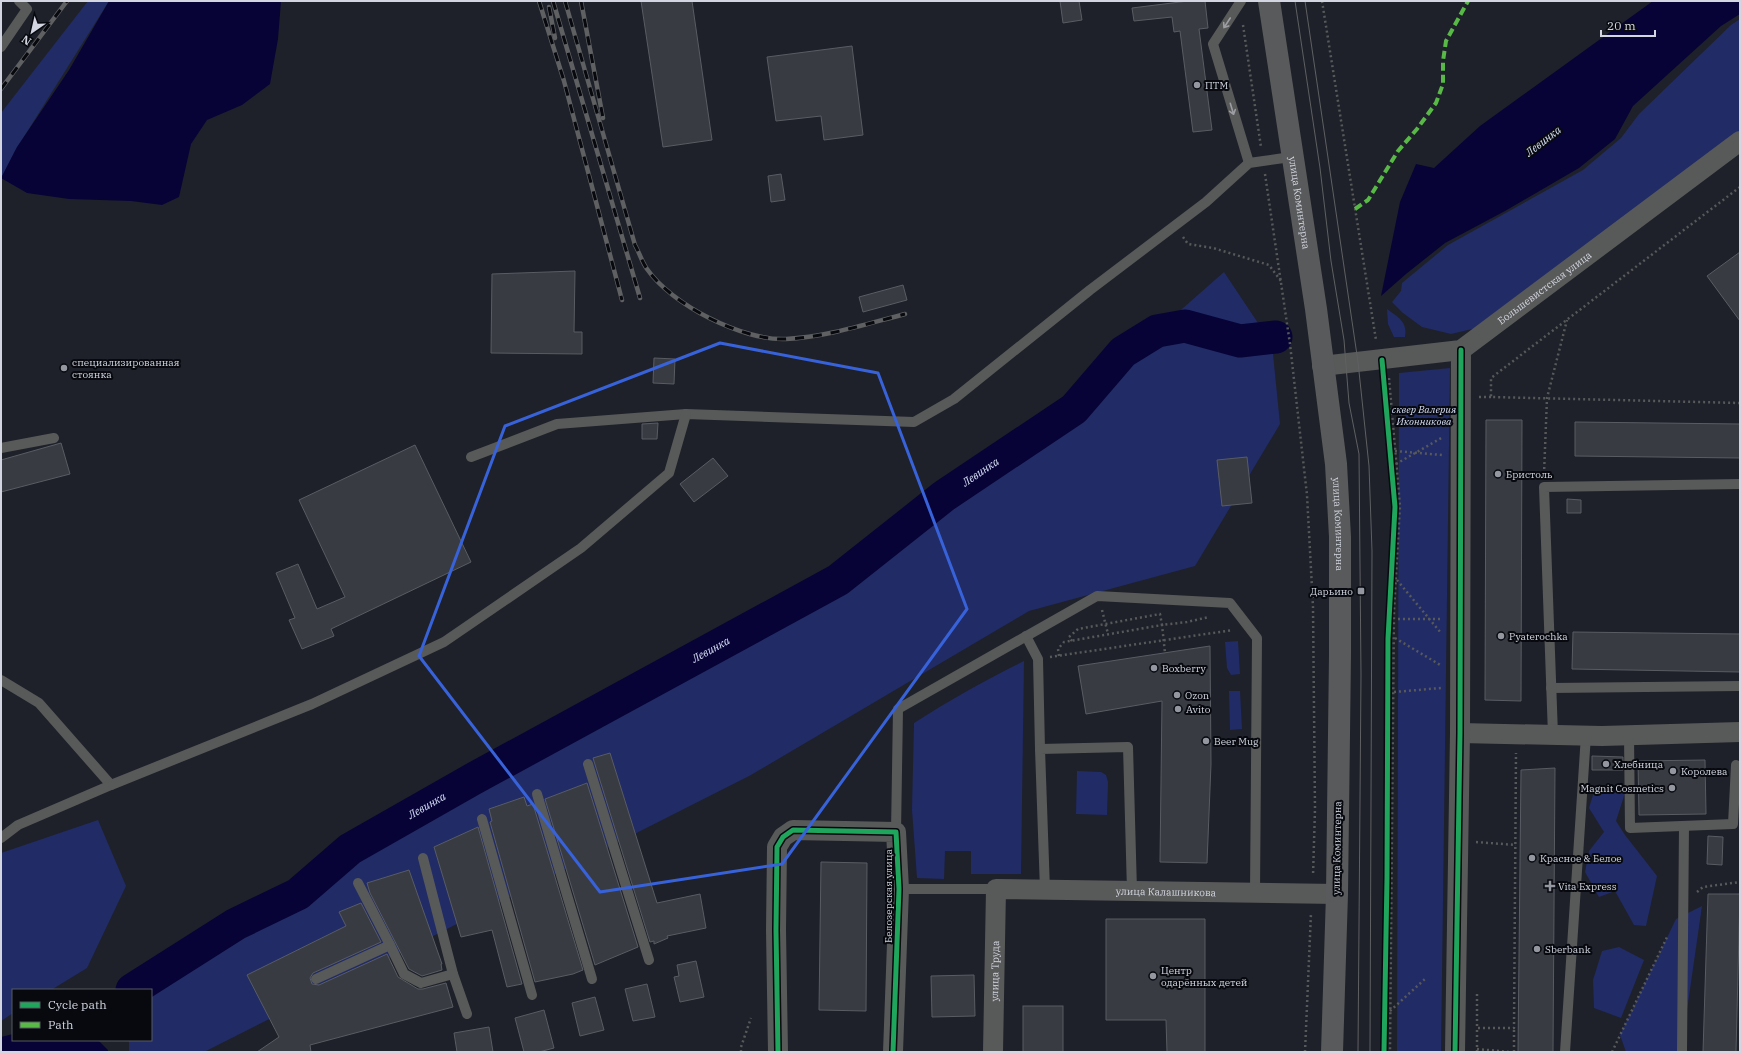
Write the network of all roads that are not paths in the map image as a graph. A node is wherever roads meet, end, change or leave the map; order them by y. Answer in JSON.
{"nodes":[{"id":1,"x":19,"y":1,"type":"edge"},
{"id":2,"x":1269,"y":1,"type":"edge"},
{"id":3,"x":1240,"y":2,"type":"edge"},
{"id":4,"x":1,"y":47,"type":"edge"},
{"id":5,"x":1740,"y":141,"type":"edge"},
{"id":6,"x":1291,"y":157,"type":"junction"},
{"id":7,"x":1249,"y":163,"type":"junction"},
{"id":8,"x":1461,"y":350,"type":"junction"},
{"id":9,"x":1322,"y":366,"type":"junction"},
{"id":10,"x":686,"y":414,"type":"junction"},
{"id":11,"x":54,"y":438,"type":"dead end"},
{"id":12,"x":1,"y":448,"type":"edge"},
{"id":13,"x":470,"y":457,"type":"dead end"},
{"id":14,"x":1740,"y":484,"type":"edge"},
{"id":15,"x":1026,"y":636,"type":"junction"},
{"id":16,"x":1,"y":680,"type":"edge"},
{"id":17,"x":1740,"y":686,"type":"edge"},
{"id":18,"x":1552,"y":688,"type":"junction"},
{"id":19,"x":1740,"y":732,"type":"edge"},
{"id":20,"x":1460,"y":733,"type":"junction"},
{"id":21,"x":1553,"y":735,"type":"junction"},
{"id":22,"x":1586,"y":735,"type":"junction"},
{"id":23,"x":1628,"y":735,"type":"junction"},
{"id":24,"x":1040,"y":749,"type":"junction"},
{"id":25,"x":588,"y":764,"type":"dead end"},
{"id":26,"x":1736,"y":765,"type":"dead end"},
{"id":27,"x":111,"y":785,"type":"junction"},
{"id":28,"x":537,"y":794,"type":"dead end"},
{"id":29,"x":482,"y":820,"type":"dead end"},
{"id":30,"x":1684,"y":826,"type":"junction"},
{"id":31,"x":896,"y":832,"type":"junction"},
{"id":32,"x":1,"y":838,"type":"edge"},
{"id":33,"x":424,"y":858,"type":"dead end"},
{"id":34,"x":358,"y":883,"type":"dead end"},
{"id":35,"x":899,"y":889,"type":"junction"},
{"id":36,"x":996,"y":889,"type":"junction"},
{"id":37,"x":1045,"y":890,"type":"junction"},
{"id":38,"x":1132,"y":891,"type":"junction"},
{"id":39,"x":1255,"y":893,"type":"junction"},
{"id":40,"x":1336,"y":894,"type":"junction"},
{"id":41,"x":390,"y":945,"type":"junction"},
{"id":42,"x":649,"y":960,"type":"dead end"},
{"id":43,"x":453,"y":974,"type":"junction"},
{"id":44,"x":316,"y":979,"type":"dead end"},
{"id":45,"x":592,"y":979,"type":"dead end"},
{"id":46,"x":532,"y":995,"type":"dead end"},
{"id":47,"x":467,"y":1014,"type":"dead end"},
{"id":48,"x":778,"y":1052,"type":"edge"},
{"id":49,"x":893,"y":1052,"type":"edge"},
{"id":50,"x":993,"y":1052,"type":"edge"},
{"id":51,"x":1332,"y":1052,"type":"edge"},
{"id":52,"x":1455,"y":1052,"type":"edge"},
{"id":53,"x":1565,"y":1052,"type":"edge"},
{"id":54,"x":1682,"y":1052,"type":"edge"}],
"edges":[{"from":1,"to":4,"type":"lane"},
{"from":2,"to":6,"type":"main road","name":"улица Коминтерна"},
{"from":3,"to":7,"type":"lane","one_way":true},
{"from":5,"to":8,"type":"street","name":"Большевистская улица"},
{"from":6,"to":7,"type":"lane"},
{"from":6,"to":9,"type":"main road","name":"улица Коминтерна"},
{"from":7,"to":10,"type":"lane"},
{"from":8,"to":9,"type":"street","name":"Большевистская улица"},
{"from":8,"to":20,"type":"street"},
{"from":9,"to":40,"type":"main road","name":"улица Коминтерна"},
{"from":10,"to":13,"type":"lane"},
{"from":10,"to":27,"type":"lane"},
{"from":11,"to":12,"type":"lane"},
{"from":14,"to":18,"type":"lane"},
{"from":15,"to":24,"type":"lane"},
{"from":15,"to":31,"type":"lane"},
{"from":15,"to":39,"type":"lane"},
{"from":16,"to":27,"type":"lane"},
{"from":17,"to":18,"type":"lane"},
{"from":18,"to":21,"type":"lane"},
{"from":19,"to":23,"type":"street"},
{"from":20,"to":21,"type":"street"},
{"from":20,"to":52,"type":"street"},
{"from":21,"to":22,"type":"street"},
{"from":22,"to":23,"type":"street"},
{"from":22,"to":53,"type":"lane"},
{"from":23,"to":30,"type":"lane"},
{"from":24,"to":37,"type":"lane"},
{"from":24,"to":38,"type":"lane"},
{"from":25,"to":42,"type":"lane"},
{"from":26,"to":30,"type":"lane"},
{"from":27,"to":32,"type":"lane"},
{"from":28,"to":45,"type":"lane"},
{"from":29,"to":46,"type":"lane"},
{"from":30,"to":54,"type":"lane"},
{"from":31,"to":35,"type":"street","name":"Белозерская улица"},
{"from":31,"to":48,"type":"street"},
{"from":33,"to":43,"type":"lane"},
{"from":34,"to":41,"type":"lane"},
{"from":35,"to":36,"type":"lane"},
{"from":35,"to":49,"type":"street","name":"Белозерская улица"},
{"from":36,"to":37,"type":"street","name":"улица Калашникова"},
{"from":36,"to":50,"type":"street","name":"улица Труда"},
{"from":37,"to":38,"type":"street","name":"улица Калашникова"},
{"from":38,"to":39,"type":"street","name":"улица Калашникова"},
{"from":39,"to":40,"type":"street","name":"улица Калашникова"},
{"from":40,"to":51,"type":"main road","name":"улица Коминтерна"},
{"from":41,"to":43,"type":"lane"},
{"from":41,"to":44,"type":"lane"},
{"from":43,"to":47,"type":"lane"}]}
